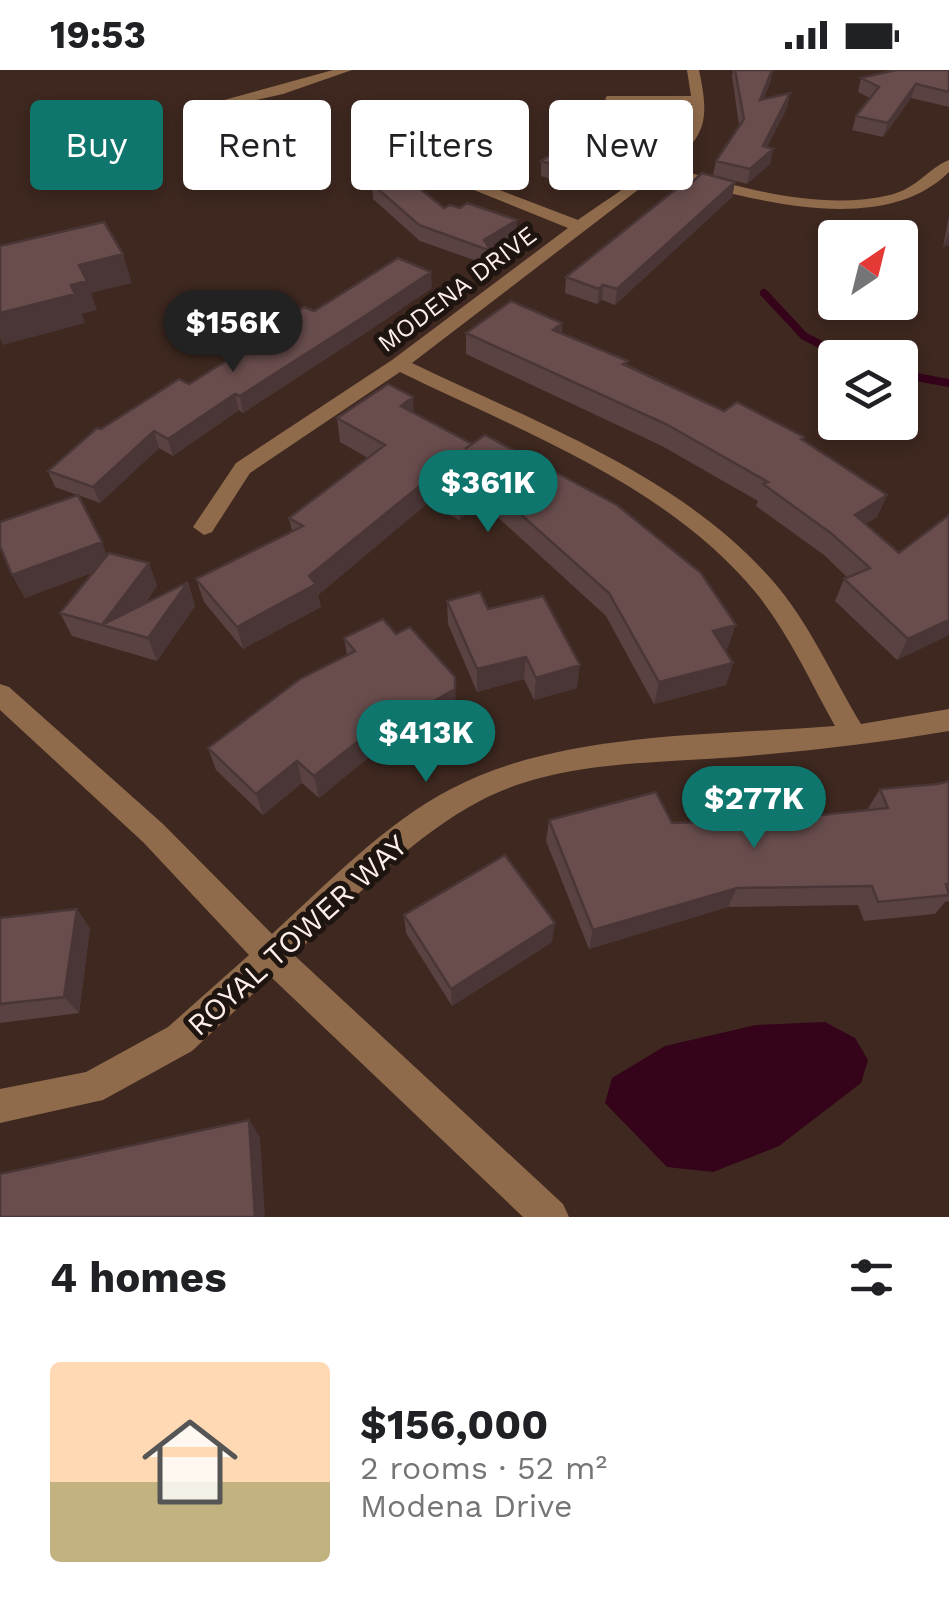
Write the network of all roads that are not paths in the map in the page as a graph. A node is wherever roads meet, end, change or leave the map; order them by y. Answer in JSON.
{"nodes":[{"id":1,"x":310,"y":70,"type":"edge"},
{"id":2,"x":346,"y":70,"type":"edge"},
{"id":3,"x":693,"y":70,"type":"edge"},
{"id":4,"x":325,"y":78,"type":"junction"},
{"id":5,"x":612,"y":99,"type":"dead end"},
{"id":6,"x":235,"y":100,"type":"edge"},
{"id":7,"x":699,"y":100,"type":"junction"},
{"id":8,"x":693,"y":135,"type":"edge"},
{"id":9,"x":949,"y":164,"type":"edge"},
{"id":10,"x":693,"y":178,"type":"edge"},
{"id":11,"x":487,"y":190,"type":"edge"},
{"id":12,"x":629,"y":190,"type":"edge"},
{"id":13,"x":581,"y":227,"type":"junction"},
{"id":14,"x":398,"y":364,"type":"junction"},
{"id":15,"x":204,"y":527,"type":"dead end"},
{"id":16,"x":0,"y":694,"type":"edge"},
{"id":17,"x":949,"y":720,"type":"edge"},
{"id":18,"x":854,"y":736,"type":"junction"},
{"id":19,"x":272,"y":956,"type":"junction"},
{"id":20,"x":0,"y":1106,"type":"edge"},
{"id":21,"x":550,"y":1217,"type":"edge"}],
"edges":[{"from":1,"to":4,"type":"street"},
{"from":2,"to":4,"type":"street"},
{"from":3,"to":7,"type":"street","name":"MODENA DRIVE"},
{"from":4,"to":6,"type":"street"},
{"from":5,"to":7,"type":"street"},
{"from":7,"to":8,"type":"street","name":"MODENA DRIVE"},
{"from":9,"to":10,"type":"street"},
{"from":11,"to":13,"type":"street"},
{"from":12,"to":13,"type":"street","name":"MODENA DRIVE"},
{"from":13,"to":14,"type":"street","name":"MODENA DRIVE"},
{"from":14,"to":15,"type":"street","name":"MODENA DRIVE"},
{"from":14,"to":18,"type":"street"},
{"from":16,"to":19,"type":"street"},
{"from":17,"to":18,"type":"street","name":"ROYAL TOWER WAY"},
{"from":18,"to":19,"type":"street","name":"ROYAL TOWER WAY"},
{"from":19,"to":20,"type":"street","name":"ROYAL TOWER WAY"},
{"from":19,"to":21,"type":"street"}]}
